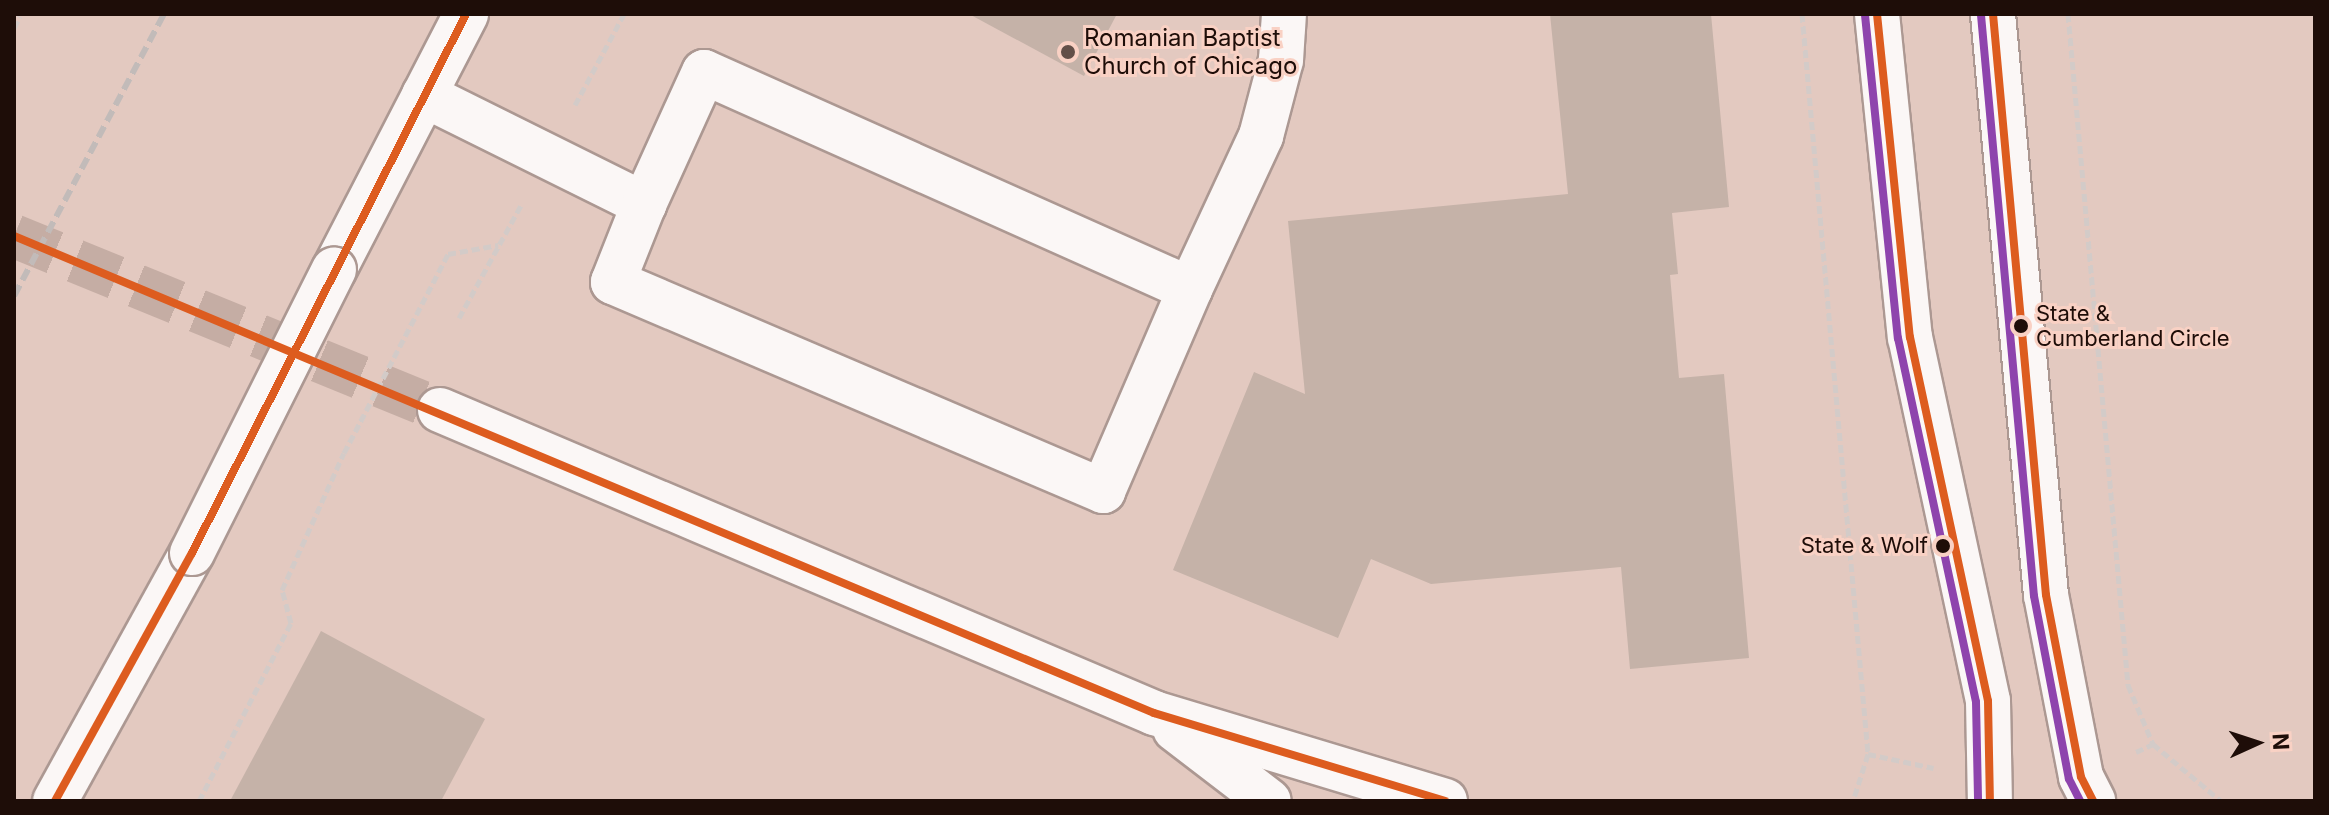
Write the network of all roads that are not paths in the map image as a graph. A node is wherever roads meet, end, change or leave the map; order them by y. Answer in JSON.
{"nodes":[{"id":1,"x":466,"y":14,"type":"edge"},
{"id":2,"x":1284,"y":14,"type":"edge"},
{"id":3,"x":1877,"y":14,"type":"edge"},
{"id":4,"x":1993,"y":14,"type":"edge"},
{"id":5,"x":424,"y":95,"type":"junction"},
{"id":6,"x":644,"y":204,"type":"junction"},
{"id":7,"x":1190,"y":289,"type":"junction"},
{"id":8,"x":440,"y":410,"type":"tunnel mouth"},
{"id":9,"x":1154,"y":713,"type":"junction"},
{"id":10,"x":55,"y":801,"type":"edge"},
{"id":11,"x":1269,"y":801,"type":"edge"},
{"id":12,"x":1445,"y":801,"type":"edge"},
{"id":13,"x":1990,"y":801,"type":"edge"},
{"id":14,"x":2093,"y":801,"type":"edge"}],
"edges":[{"from":1,"to":5,"type":"main road"},
{"from":2,"to":7,"type":"main road"},
{"from":3,"to":13,"type":"main road"},
{"from":4,"to":14,"type":"main road"},
{"from":5,"to":6,"type":"main road"},
{"from":5,"to":10,"type":"main road","bridge":true},
{"from":6,"to":7,"type":"main road"},
{"from":6,"to":7,"type":"main road"},
{"from":8,"to":9,"type":"main road"},
{"from":9,"to":11,"type":"main road"},
{"from":9,"to":12,"type":"main road"}]}
